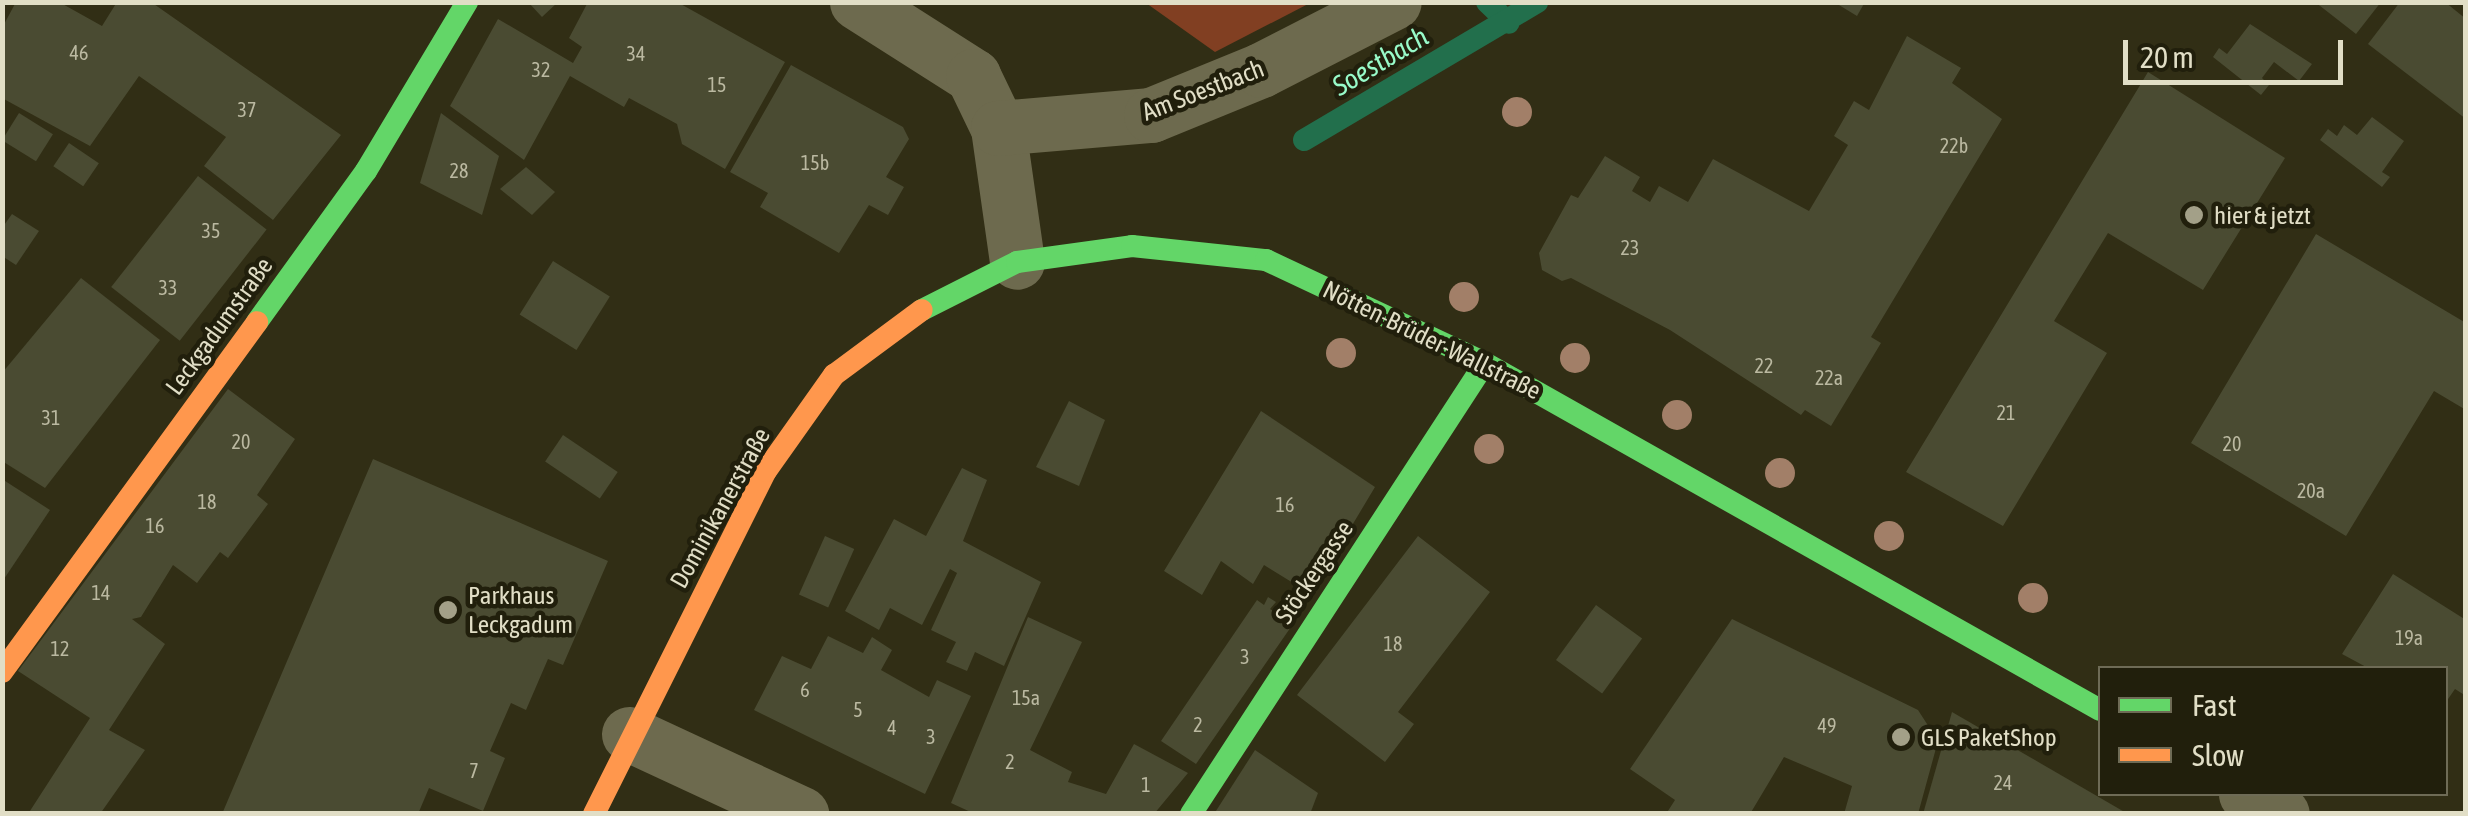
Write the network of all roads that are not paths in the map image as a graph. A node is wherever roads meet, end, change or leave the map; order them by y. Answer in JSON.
{"nodes":[{"id":1,"x":467,"y":2,"type":"edge"},
{"id":2,"x":857,"y":2,"type":"edge"},
{"id":3,"x":1394,"y":2,"type":"edge"},
{"id":4,"x":998,"y":128,"type":"junction"},
{"id":5,"x":1017,"y":262,"type":"junction"},
{"id":6,"x":1486,"y":362,"type":"junction"},
{"id":7,"x":2,"y":672,"type":"edge"},
{"id":8,"x":2098,"y":709,"type":"edge"},
{"id":9,"x":629,"y":734,"type":"junction"},
{"id":10,"x":2250,"y":796,"type":"edge"},
{"id":11,"x":594,"y":814,"type":"edge"},
{"id":12,"x":802,"y":814,"type":"edge"},
{"id":13,"x":1191,"y":814,"type":"edge"},
{"id":14,"x":2282,"y":814,"type":"edge"}],
"edges":[{"from":1,"to":7,"type":"street","name":"Leckgadumstraße"},
{"from":2,"to":4,"type":"street"},
{"from":3,"to":4,"type":"street","name":"Am Soestbach"},
{"from":4,"to":5,"type":"street"},
{"from":5,"to":6,"type":"street","name":"Nötten-Brüder-Wallstraße"},
{"from":5,"to":9,"type":"street","name":"Dominikanerstraße"},
{"from":6,"to":8,"type":"street","name":"Nötten-Brüder-Wallstraße"},
{"from":6,"to":13,"type":"street","name":"Stöckergasse"},
{"from":9,"to":11,"type":"street","name":"Dominikanerstraße"},
{"from":9,"to":12,"type":"street"},
{"from":10,"to":14,"type":"street"}]}
